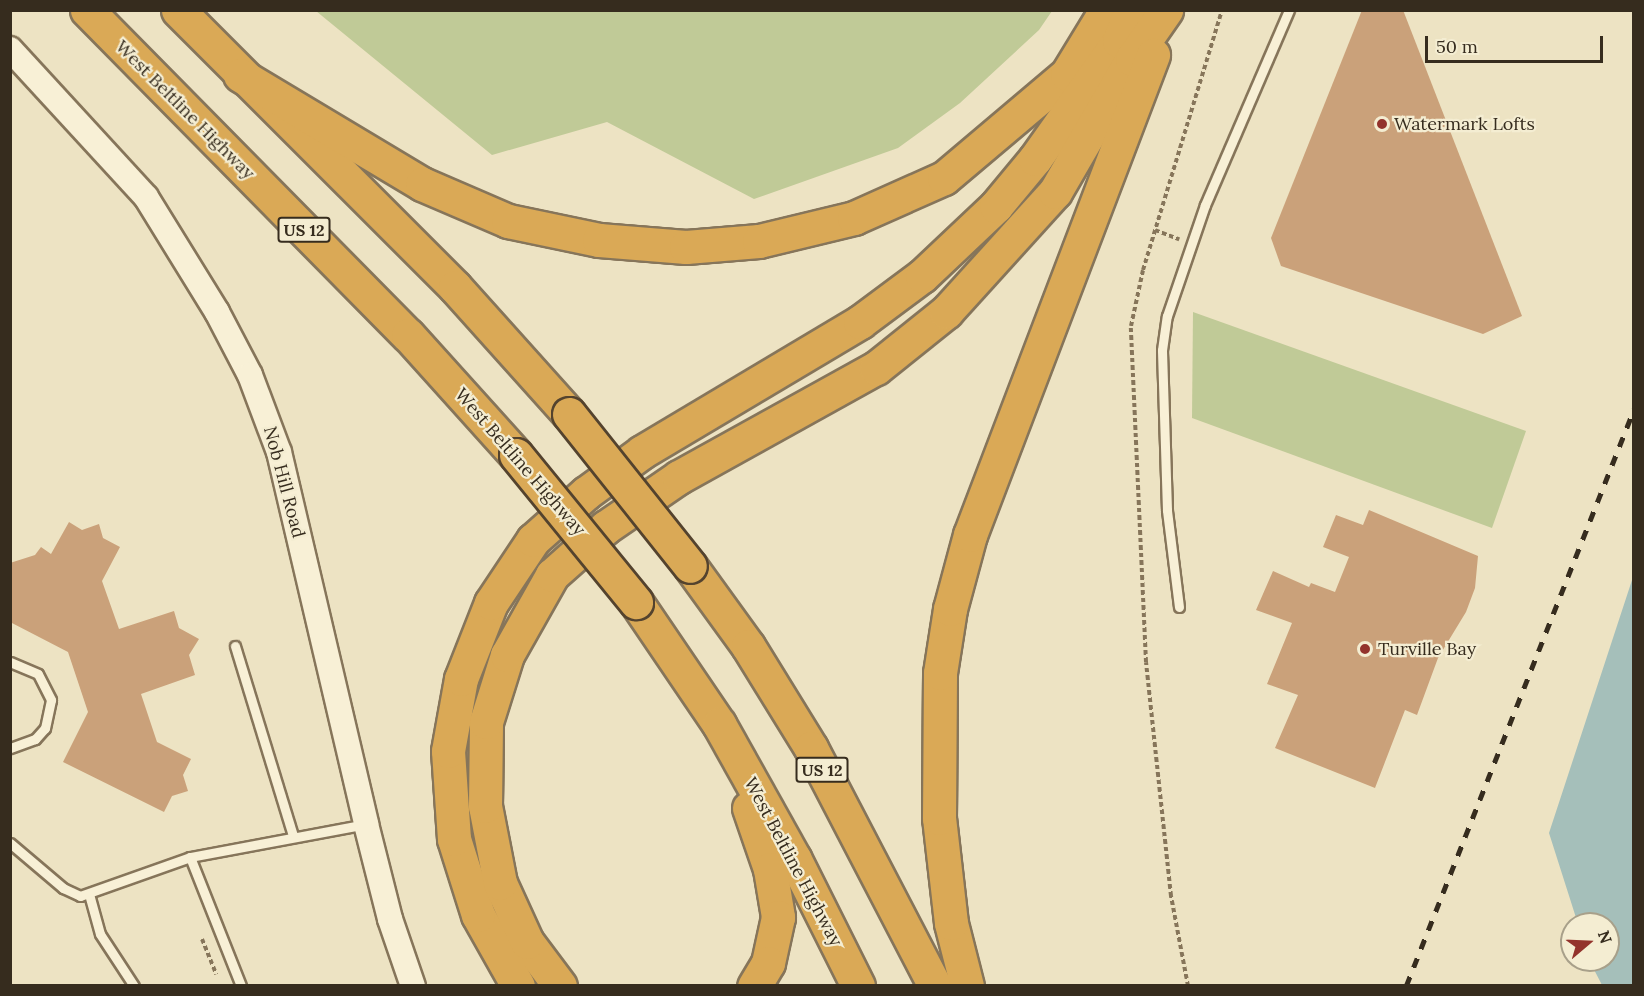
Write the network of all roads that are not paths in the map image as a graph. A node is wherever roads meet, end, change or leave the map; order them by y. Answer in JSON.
{"nodes":[{"id":1,"x":87,"y":10,"type":"edge"},
{"id":2,"x":178,"y":10,"type":"edge"},
{"id":3,"x":1106,"y":10,"type":"edge"},
{"id":4,"x":1131,"y":10,"type":"edge"},
{"id":5,"x":1168,"y":10,"type":"edge"},
{"id":6,"x":1289,"y":10,"type":"edge"},
{"id":7,"x":10,"y":49,"type":"edge"},
{"id":8,"x":240,"y":75,"type":"junction"},
{"id":9,"x":1179,"y":607,"type":"dead end"},
{"id":10,"x":235,"y":646,"type":"dead end"},
{"id":11,"x":10,"y":662,"type":"edge"},
{"id":12,"x":719,"y":724,"type":"junction"},
{"id":13,"x":10,"y":748,"type":"edge"},
{"id":14,"x":366,"y":824,"type":"junction"},
{"id":15,"x":293,"y":836,"type":"junction"},
{"id":16,"x":10,"y":843,"type":"edge"},
{"id":17,"x":190,"y":857,"type":"junction"},
{"id":18,"x":89,"y":894,"type":"junction"},
{"id":19,"x":134,"y":986,"type":"edge"},
{"id":20,"x":241,"y":986,"type":"edge"},
{"id":21,"x":413,"y":986,"type":"edge"},
{"id":22,"x":519,"y":986,"type":"edge"},
{"id":23,"x":560,"y":986,"type":"edge"},
{"id":24,"x":754,"y":986,"type":"edge"},
{"id":25,"x":858,"y":986,"type":"edge"},
{"id":26,"x":935,"y":986,"type":"edge"},
{"id":27,"x":968,"y":986,"type":"edge"}],
"edges":[{"from":1,"to":12,"type":"highway","name":"West Beltline Highway","number":"US 12","bridge":true},
{"from":2,"to":8,"type":"highway","number":"US 12"},
{"from":3,"to":8,"type":"highway"},
{"from":4,"to":22,"type":"highway"},
{"from":5,"to":23,"type":"highway"},
{"from":5,"to":27,"type":"highway"},
{"from":6,"to":9,"type":"lane"},
{"from":7,"to":14,"type":"street","name":"Nob Hill Road"},
{"from":8,"to":26,"type":"highway","number":"US 12","bridge":true},
{"from":10,"to":15,"type":"lane"},
{"from":11,"to":13,"type":"lane"},
{"from":12,"to":24,"type":"highway"},
{"from":12,"to":25,"type":"highway","name":"West Beltline Highway","number":"US 12"},
{"from":14,"to":15,"type":"lane"},
{"from":14,"to":21,"type":"street","name":"Nob Hill Road"},
{"from":15,"to":17,"type":"lane"},
{"from":16,"to":18,"type":"lane"},
{"from":17,"to":18,"type":"lane"},
{"from":17,"to":20,"type":"lane"},
{"from":18,"to":19,"type":"lane"}]}
